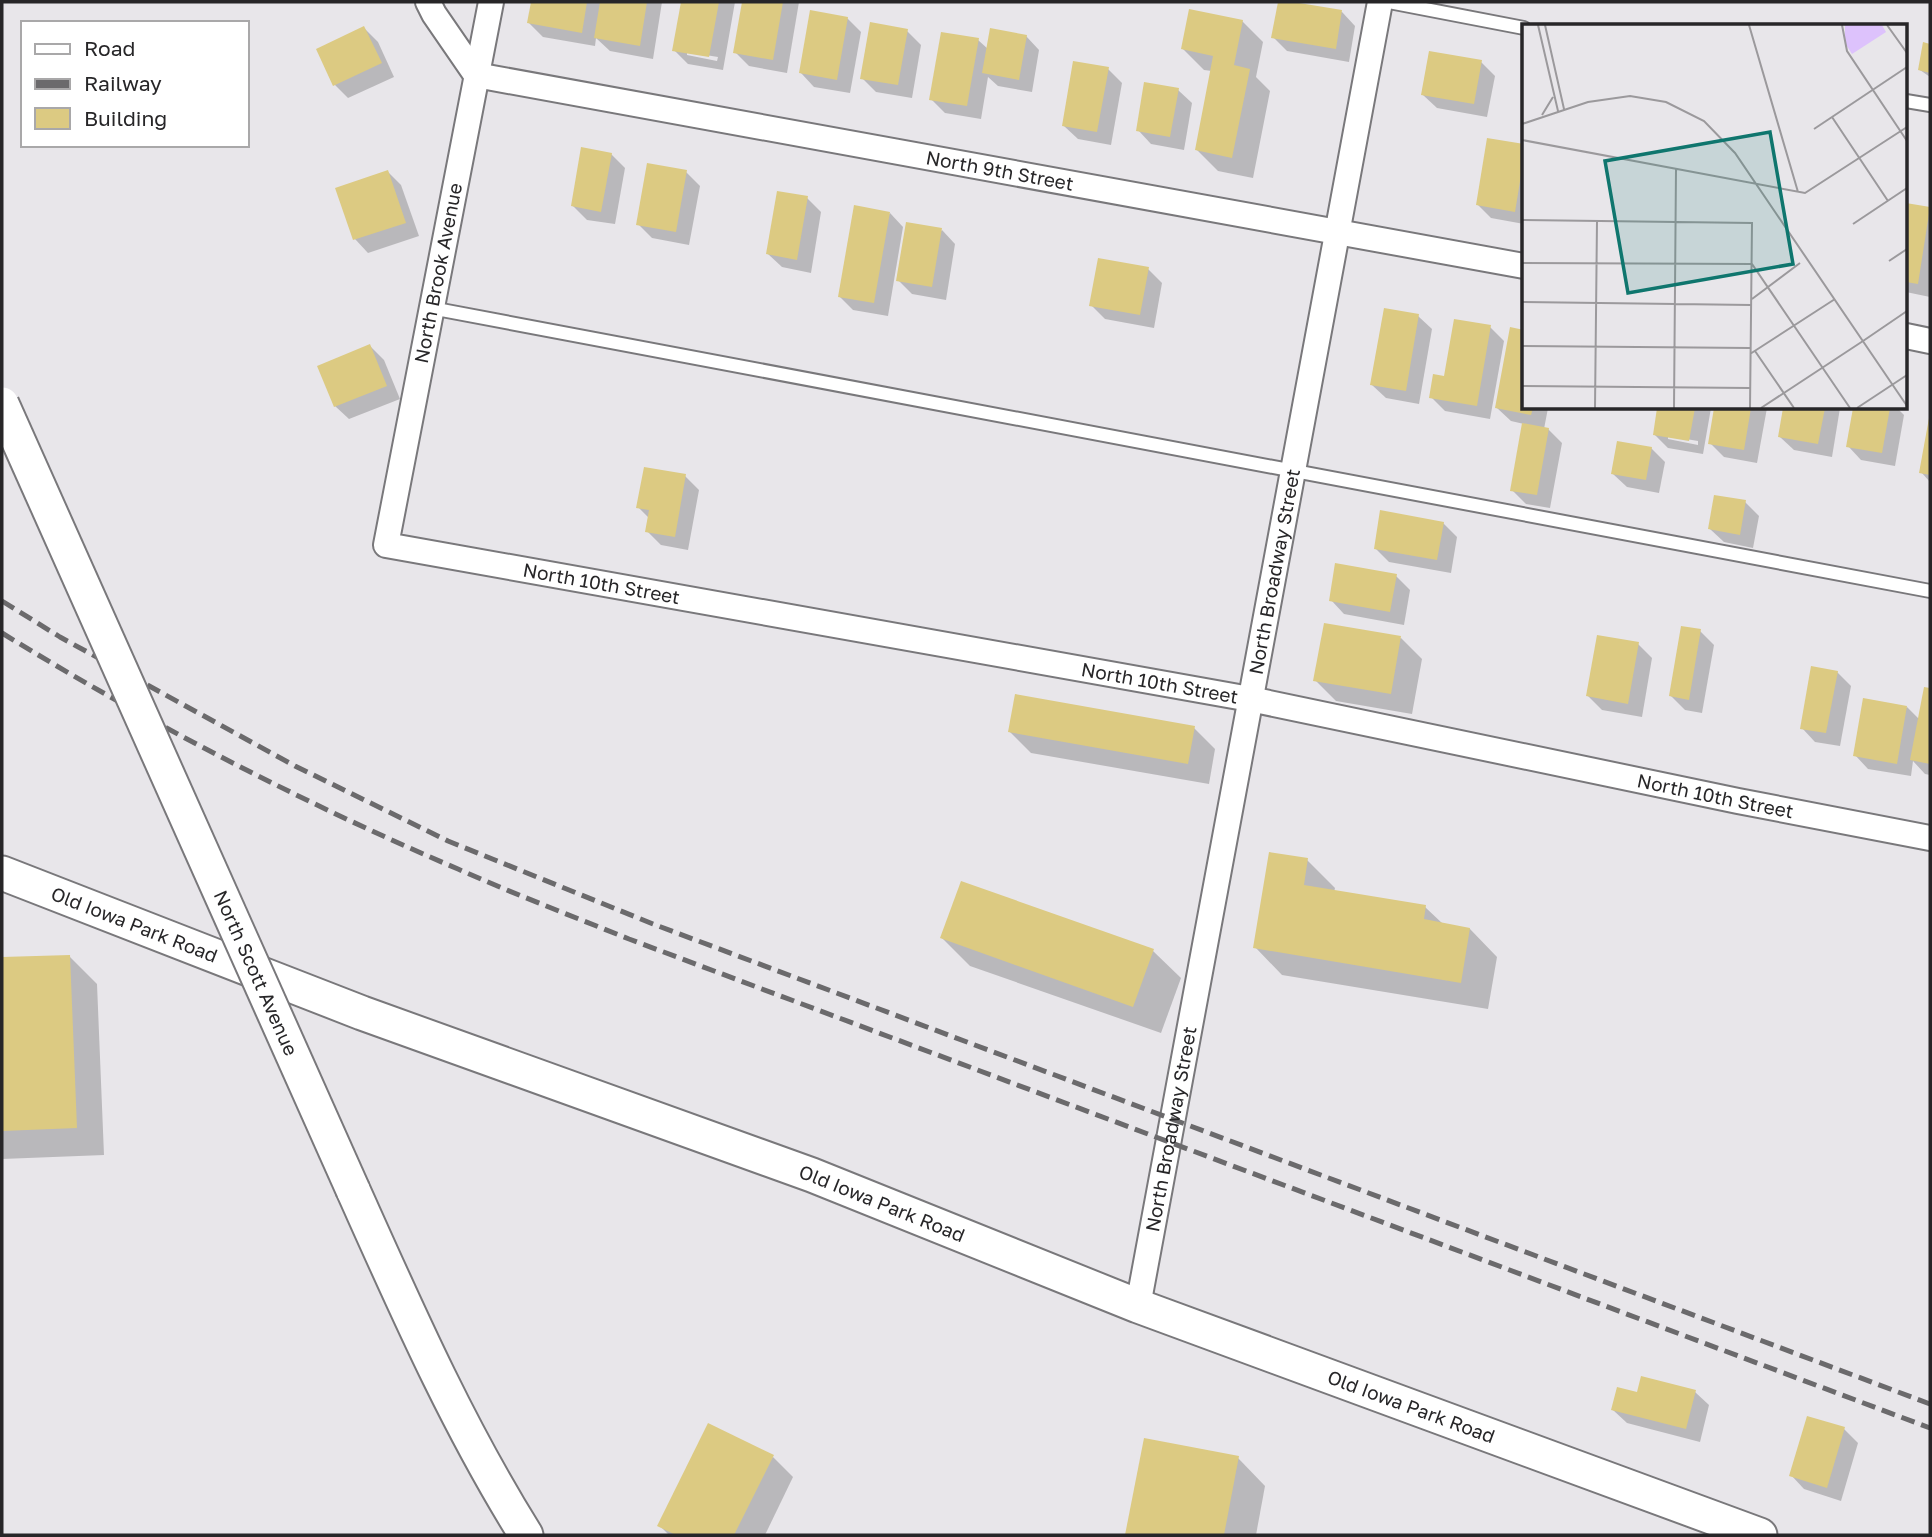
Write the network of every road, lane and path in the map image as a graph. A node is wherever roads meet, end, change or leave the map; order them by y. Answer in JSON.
{"nodes":[{"id":1,"x":428,"y":2,"type":"edge"},
{"id":2,"x":491,"y":2,"type":"edge"},
{"id":3,"x":1380,"y":2,"type":"edge"},
{"id":4,"x":1389,"y":2,"type":"edge"},
{"id":5,"x":1522,"y":28,"type":"edge"},
{"id":6,"x":475,"y":75,"type":"junction"},
{"id":7,"x":1908,"y":101,"type":"edge"},
{"id":8,"x":1930,"y":105,"type":"edge"},
{"id":9,"x":1337,"y":232,"type":"junction"},
{"id":10,"x":1522,"y":266,"type":"edge"},
{"id":11,"x":431,"y":309,"type":"junction"},
{"id":12,"x":1908,"y":336,"type":"edge"},
{"id":13,"x":1930,"y":341,"type":"edge"},
{"id":14,"x":2,"y":404,"type":"edge"},
{"id":15,"x":1293,"y":471,"type":"junction"},
{"id":16,"x":386,"y":545,"type":"joint"},
{"id":17,"x":1930,"y":591,"type":"edge"},
{"id":18,"x":1250,"y":699,"type":"junction"},
{"id":19,"x":1930,"y":838,"type":"edge"},
{"id":20,"x":2,"y":873,"type":"edge"},
{"id":21,"x":1138,"y":1306,"type":"junction"},
{"id":22,"x":526,"y":1535,"type":"edge"},
{"id":23,"x":1760,"y":1535,"type":"edge"}],
"edges":[{"from":1,"to":6,"type":"street"},
{"from":2,"to":6,"type":"street","name":"North Brook Avenue"},
{"from":3,"to":9,"type":"street","name":"North Broadway Street"},
{"from":4,"to":5,"type":"lane"},
{"from":6,"to":9,"type":"street","name":"North 9th Street"},
{"from":6,"to":11,"type":"street","name":"North Brook Avenue"},
{"from":7,"to":8,"type":"lane"},
{"from":9,"to":10,"type":"street","name":"North 9th Street"},
{"from":9,"to":15,"type":"street","name":"North Broadway Street"},
{"from":11,"to":15,"type":"lane"},
{"from":11,"to":16,"type":"street","name":"North Brook Avenue"},
{"from":12,"to":13,"type":"street"},
{"from":14,"to":22,"type":"street","name":"North Scott Avenue","bridge":true},
{"from":15,"to":17,"type":"lane"},
{"from":15,"to":18,"type":"street","name":"North Broadway Street"},
{"from":16,"to":18,"type":"street","name":"North 10th Street"},
{"from":18,"to":19,"type":"street","name":"North 10th Street"},
{"from":18,"to":21,"type":"street","name":"North Broadway Street"},
{"from":20,"to":21,"type":"street","name":"Old Iowa Park Road"},
{"from":21,"to":23,"type":"street","name":"Old Iowa Park Road"}]}
